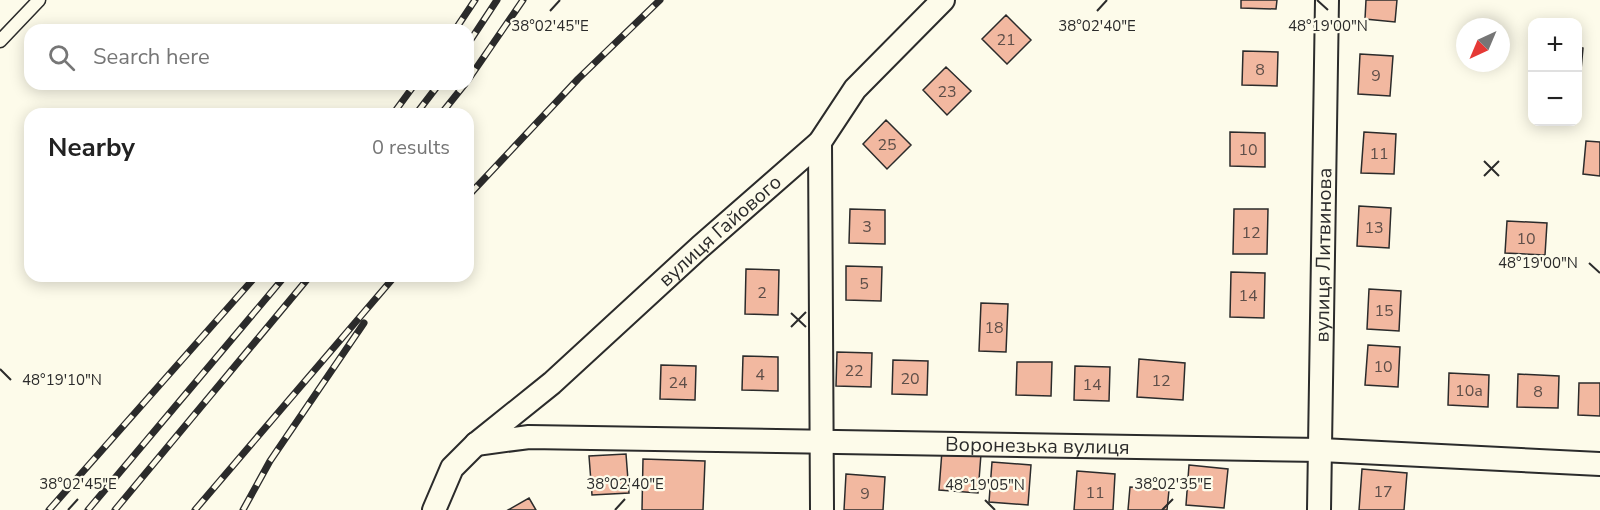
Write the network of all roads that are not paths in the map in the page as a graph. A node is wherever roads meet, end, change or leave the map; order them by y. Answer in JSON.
{"nodes":[{"id":1,"x":39,"y":0,"type":"edge"},
{"id":2,"x":943,"y":0,"type":"edge"},
{"id":3,"x":1327,"y":0,"type":"edge"},
{"id":4,"x":0,"y":40,"type":"edge"},
{"id":5,"x":820,"y":142,"type":"junction"},
{"id":6,"x":822,"y":441,"type":"junction"},
{"id":7,"x":476,"y":444,"type":"junction"},
{"id":8,"x":1321,"y":450,"type":"junction"},
{"id":9,"x":1600,"y":464,"type":"edge"},
{"id":10,"x":434,"y":510,"type":"edge"},
{"id":11,"x":822,"y":510,"type":"edge"},
{"id":12,"x":1319,"y":510,"type":"edge"}],
"edges":[{"from":1,"to":4,"type":"lane"},
{"from":2,"to":5,"type":"street","name":"вулиця Гайового"},
{"from":3,"to":8,"type":"street","name":"вулиця Литвинова"},
{"from":5,"to":6,"type":"street"},
{"from":5,"to":7,"type":"street","name":"вулиця Гайового"},
{"from":6,"to":7,"type":"street","name":"Воронезька вулиця"},
{"from":6,"to":8,"type":"street","name":"Воронезька вулиця"},
{"from":6,"to":11,"type":"street"},
{"from":7,"to":10,"type":"street","name":"вулиця Гайового"},
{"from":8,"to":9,"type":"street","name":"Воронезька вулиця"},
{"from":8,"to":12,"type":"street","name":"вулиця Литвинова"}]}
